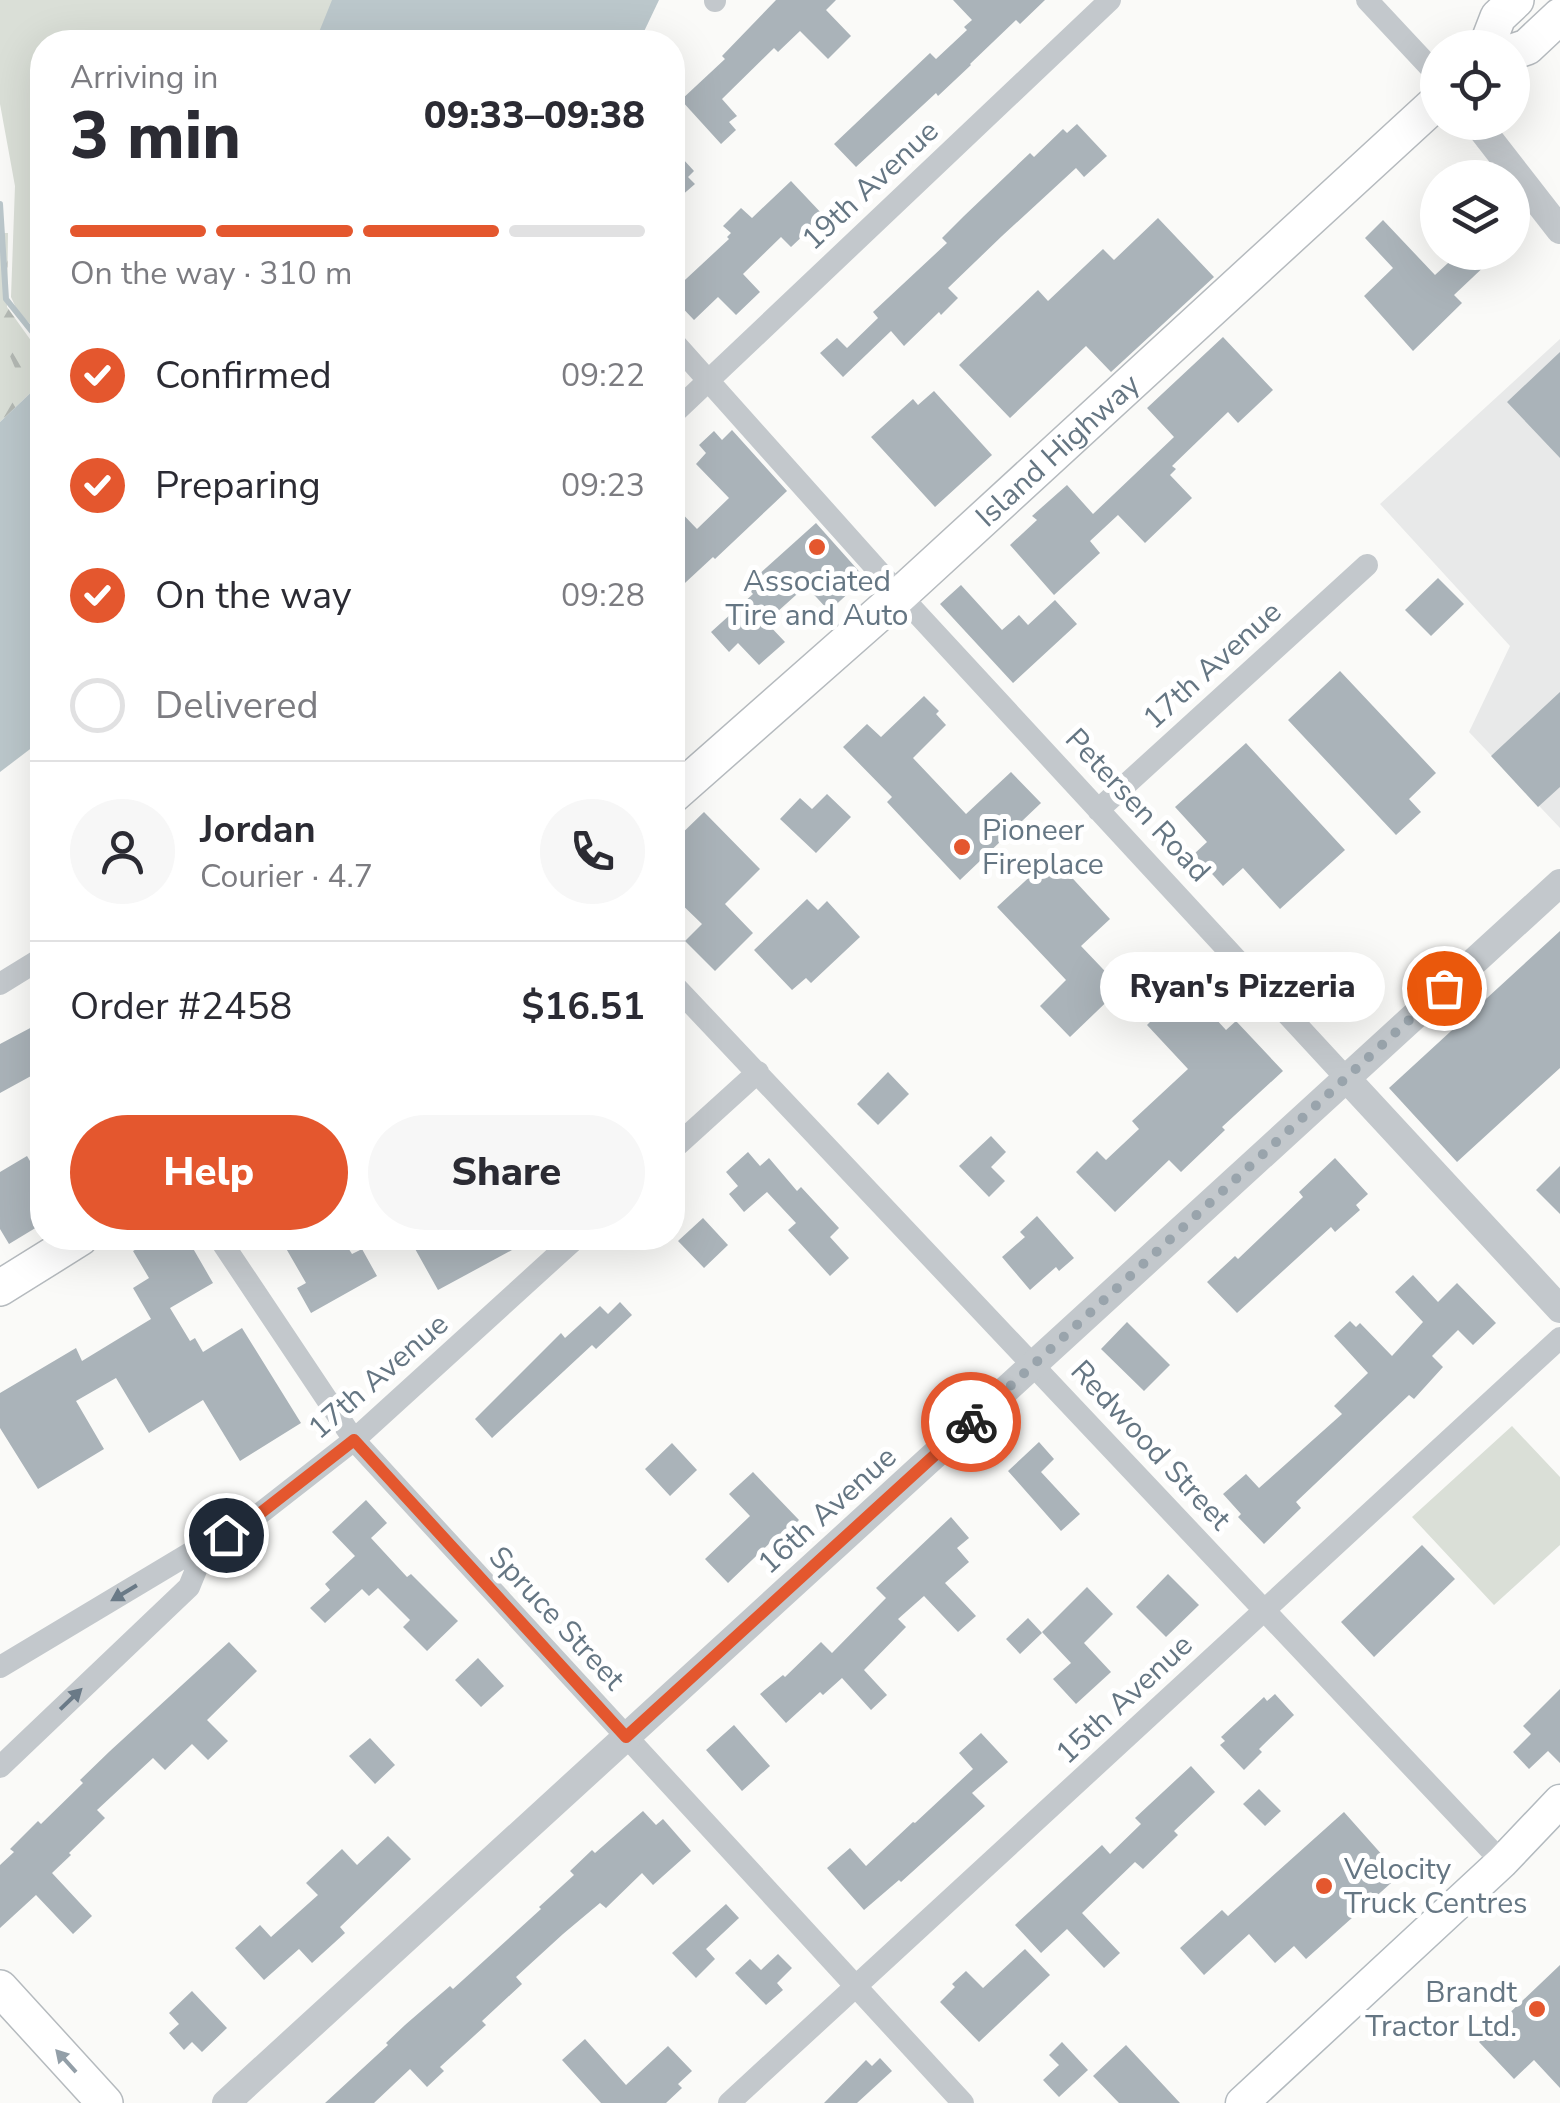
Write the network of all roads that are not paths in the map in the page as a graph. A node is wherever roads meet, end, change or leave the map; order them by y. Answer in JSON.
{"nodes":[{"id":1,"x":1110,"y":0,"type":"edge"},
{"id":2,"x":1366,"y":0,"type":"edge"},
{"id":3,"x":1516,"y":0,"type":"edge"},
{"id":4,"x":1560,"y":16,"type":"edge"},
{"id":5,"x":1493,"y":30,"type":"edge"},
{"id":6,"x":1530,"y":44,"type":"edge"},
{"id":7,"x":1420,"y":57,"type":"edge"},
{"id":8,"x":1420,"y":118,"type":"edge"},
{"id":9,"x":1490,"y":140,"type":"edge"},
{"id":10,"x":1560,"y":230,"type":"edge"},
{"id":11,"x":685,"y":354,"type":"edge"},
{"id":12,"x":708,"y":380,"type":"junction"},
{"id":13,"x":685,"y":402,"type":"edge"},
{"id":14,"x":1366,"y":565,"type":"dead end"},
{"id":15,"x":900,"y":595,"type":"junction"},
{"id":16,"x":685,"y":785,"type":"edge"},
{"id":17,"x":1098,"y":810,"type":"junction"},
{"id":18,"x":1560,"y":883,"type":"edge"},
{"id":19,"x":30,"y":969,"type":"edge"},
{"id":20,"x":0,"y":984,"type":"edge"},
{"id":21,"x":685,"y":996,"type":"edge"},
{"id":22,"x":758,"y":1072,"type":"junction"},
{"id":23,"x":1346,"y":1078,"type":"junction"},
{"id":24,"x":685,"y":1138,"type":"edge"},
{"id":25,"x":61,"y":1250,"type":"edge"},
{"id":26,"x":227,"y":1250,"type":"edge"},
{"id":27,"x":563,"y":1250,"type":"edge"},
{"id":28,"x":0,"y":1288,"type":"edge"},
{"id":29,"x":1560,"y":1309,"type":"edge"},
{"id":30,"x":1560,"y":1338,"type":"edge"},
{"id":31,"x":1034,"y":1365,"type":"junction"},
{"id":32,"x":354,"y":1440,"type":"junction"},
{"id":33,"x":207,"y":1544,"type":"junction"},
{"id":34,"x":1264,"y":1610,"type":"junction"},
{"id":35,"x":0,"y":1667,"type":"edge"},
{"id":36,"x":626,"y":1737,"type":"junction"},
{"id":37,"x":0,"y":1766,"type":"edge"},
{"id":38,"x":1560,"y":1801,"type":"edge"},
{"id":39,"x":1502,"y":1862,"type":"junction"},
{"id":40,"x":856,"y":1987,"type":"junction"},
{"id":41,"x":0,"y":1988,"type":"edge"},
{"id":42,"x":105,"y":2103,"type":"edge"},
{"id":43,"x":226,"y":2103,"type":"edge"},
{"id":44,"x":729,"y":2103,"type":"edge"},
{"id":45,"x":964,"y":2103,"type":"edge"},
{"id":46,"x":1242,"y":2103,"type":"edge"}],
"edges":[{"from":1,"to":12,"type":"street","name":"19th Avenue"},
{"from":2,"to":7,"type":"street"},
{"from":3,"to":5,"type":"main road"},
{"from":4,"to":6,"type":"main road"},
{"from":8,"to":15,"type":"main road","name":"Island Highway"},
{"from":9,"to":10,"type":"street"},
{"from":11,"to":12,"type":"street","name":"Petersen Road"},
{"from":12,"to":13,"type":"street","name":"19th Avenue"},
{"from":12,"to":15,"type":"street","name":"Petersen Road"},
{"from":14,"to":17,"type":"street","name":"17th Avenue"},
{"from":15,"to":16,"type":"main road","name":"Island Highway"},
{"from":15,"to":17,"type":"street","name":"Petersen Road"},
{"from":17,"to":23,"type":"street","name":"Petersen Road"},
{"from":18,"to":23,"type":"street","name":"16th Avenue"},
{"from":19,"to":20,"type":"street"},
{"from":21,"to":22,"type":"street","name":"Redwood Street"},
{"from":22,"to":24,"type":"street"},
{"from":22,"to":31,"type":"street","name":"Redwood Street"},
{"from":23,"to":29,"type":"street","name":"Petersen Road"},
{"from":23,"to":31,"type":"street","name":"16th Avenue"},
{"from":25,"to":28,"type":"main road"},
{"from":26,"to":32,"type":"street","name":"Spruce Street"},
{"from":27,"to":32,"type":"street","name":"17th Avenue"},
{"from":30,"to":34,"type":"street","name":"15th Avenue"},
{"from":31,"to":34,"type":"street","name":"Redwood Street"},
{"from":31,"to":36,"type":"street","name":"16th Avenue"},
{"from":32,"to":33,"type":"street","name":"17th Avenue"},
{"from":32,"to":36,"type":"street","name":"Spruce Street"},
{"from":33,"to":35,"type":"street","name":"17th Avenue","one_way":true},
{"from":37,"to":33,"type":"street","one_way":true},
{"from":34,"to":39,"type":"street","name":"Redwood Street"},
{"from":34,"to":40,"type":"street","name":"15th Avenue"},
{"from":36,"to":40,"type":"street","name":"Spruce Street"},
{"from":36,"to":43,"type":"street","name":"16th Avenue"},
{"from":38,"to":39,"type":"main road"},
{"from":39,"to":46,"type":"main road"},
{"from":40,"to":44,"type":"street","name":"15th Avenue"},
{"from":40,"to":45,"type":"street","name":"Spruce Street"},
{"from":42,"to":41,"type":"main road","one_way":true}]}
